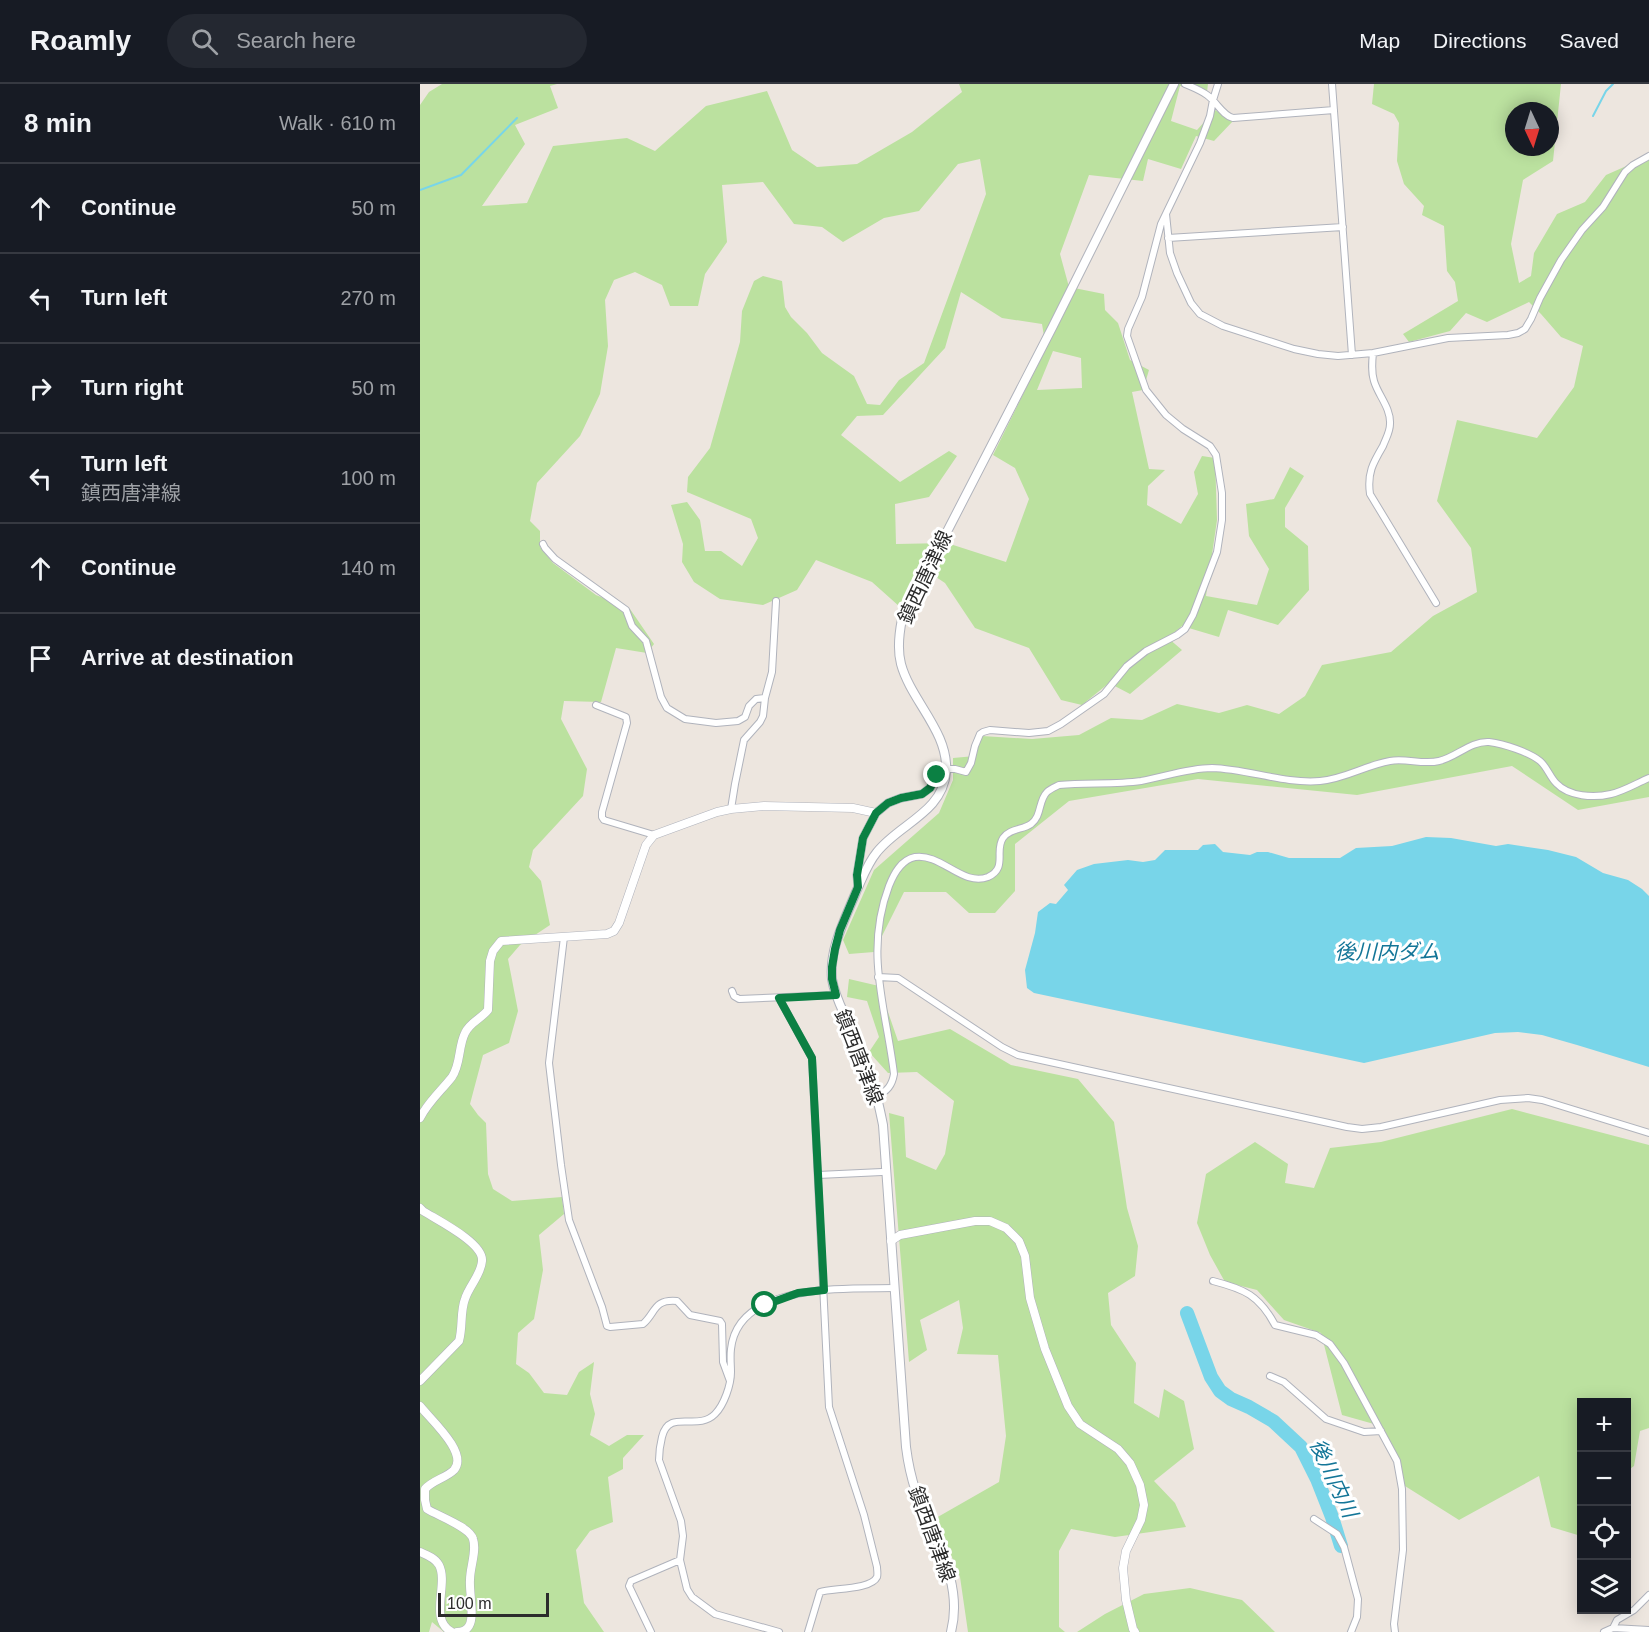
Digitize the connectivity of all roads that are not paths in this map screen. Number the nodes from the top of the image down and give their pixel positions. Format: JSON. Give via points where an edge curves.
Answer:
{"nodes":[{"id":1,"x":1174,"y":84,"type":"edge"},
{"id":2,"x":1185,"y":84,"type":"edge"},
{"id":3,"x":1218,"y":84,"type":"edge"},
{"id":4,"x":1332,"y":84,"type":"edge"},
{"id":5,"x":1213,"y":100,"type":"junction"},
{"id":6,"x":1334,"y":110,"type":"junction"},
{"id":7,"x":1649,"y":156,"type":"edge"},
{"id":8,"x":1166,"y":213,"type":"junction"},
{"id":9,"x":1343,"y":227,"type":"junction"},
{"id":10,"x":1168,"y":238,"type":"junction"},
{"id":11,"x":1373,"y":353,"type":"junction"},
{"id":12,"x":1352,"y":355,"type":"junction"},
{"id":13,"x":543,"y":544,"type":"dead end"},
{"id":14,"x":776,"y":601,"type":"dead end"},
{"id":15,"x":1436,"y":603,"type":"dead end"},
{"id":16,"x":765,"y":698,"type":"junction"},
{"id":17,"x":596,"y":705,"type":"dead end"},
{"id":18,"x":946,"y":769,"type":"junction"},
{"id":19,"x":1649,"y":778,"type":"edge"},
{"id":20,"x":731,"y":809,"type":"junction"},
{"id":21,"x":876,"y":813,"type":"junction"},
{"id":22,"x":654,"y":835,"type":"junction"},
{"id":23,"x":858,"y":887,"type":"junction"},
{"id":24,"x":564,"y":937,"type":"junction"},
{"id":25,"x":878,"y":977,"type":"junction"},
{"id":26,"x":732,"y":991,"type":"dead end"},
{"id":27,"x":836,"y":995,"type":"junction"},
{"id":28,"x":779,"y":998,"type":"junction"},
{"id":29,"x":877,"y":1096,"type":"junction"},
{"id":30,"x":420,"y":1118,"type":"edge"},
{"id":31,"x":1649,"y":1133,"type":"edge"},
{"id":32,"x":882,"y":1172,"type":"dead end"},
{"id":33,"x":818,"y":1175,"type":"junction"},
{"id":34,"x":420,"y":1208,"type":"edge"},
{"id":35,"x":891,"y":1241,"type":"junction"},
{"id":36,"x":1213,"y":1281,"type":"dead end"},
{"id":37,"x":895,"y":1288,"type":"junction"},
{"id":38,"x":824,"y":1290,"type":"junction"},
{"id":39,"x":1270,"y":1376,"type":"dead end"},
{"id":40,"x":730,"y":1380,"type":"junction"},
{"id":41,"x":420,"y":1381,"type":"edge"},
{"id":42,"x":420,"y":1406,"type":"edge"},
{"id":43,"x":1382,"y":1431,"type":"junction"},
{"id":44,"x":1314,"y":1519,"type":"dead end"},
{"id":45,"x":420,"y":1552,"type":"edge"},
{"id":46,"x":680,"y":1560,"type":"junction"},
{"id":47,"x":1649,"y":1595,"type":"edge"},
{"id":48,"x":1613,"y":1628,"type":"junction"},
{"id":49,"x":1649,"y":1630,"type":"edge"},
{"id":50,"x":452,"y":1632,"type":"edge"},
{"id":51,"x":457,"y":1632,"type":"edge"},
{"id":52,"x":651,"y":1632,"type":"edge"},
{"id":53,"x":779,"y":1632,"type":"edge"},
{"id":54,"x":808,"y":1632,"type":"edge"},
{"id":55,"x":951,"y":1632,"type":"edge"},
{"id":56,"x":1135,"y":1632,"type":"edge"},
{"id":57,"x":1351,"y":1632,"type":"edge"},
{"id":58,"x":1395,"y":1632,"type":"edge"},
{"id":59,"x":1604,"y":1632,"type":"edge"}],
"edges":[{"from":1,"to":18,"type":"main road","name":"鎮西唐津線","via":[[902,619],[901,662],[940,740]]},
{"from":2,"to":5,"type":"street"},
{"from":3,"to":5,"type":"street"},
{"from":4,"to":6,"type":"street"},
{"from":5,"to":6,"type":"street","via":[[1233,118]]},
{"from":5,"to":8,"type":"street","via":[[1200,143]]},
{"from":6,"to":9,"type":"street"},
{"from":7,"to":11,"type":"street","via":[[1625,172],[1603,207],[1582,230],[1561,260],[1525,329],[1508,335],[1448,338]]},
{"from":8,"to":10,"type":"street"},
{"from":8,"to":18,"type":"street","via":[[1127,336],[1146,390],[1166,415],[1210,446],[1218,462],[1222,520],[1216,552],[1193,615],[1185,629],[1146,651],[1127,666],[1104,694],[1061,724],[1048,731],[1029,733],[983,732],[966,772]]},
{"from":9,"to":10,"type":"street"},
{"from":9,"to":12,"type":"street"},
{"from":10,"to":12,"type":"street","via":[[1177,273],[1200,314],[1294,350]]},
{"from":11,"to":12,"type":"street"},
{"from":11,"to":15,"type":"street","via":[[1374,382],[1391,422],[1371,467],[1370,494]]},
{"from":13,"to":16,"type":"street","via":[[555,559],[626,610],[632,626],[646,641],[667,708],[685,719],[738,722],[756,699]]},
{"from":14,"to":16,"type":"street","via":[[772,672]]},
{"from":16,"to":20,"type":"street","via":[[763,716],[744,740]]},
{"from":17,"to":22,"type":"street","via":[[626,717],[627,723],[602,817]]},
{"from":18,"to":21,"type":"street","via":[[922,794],[888,803]]},
{"from":18,"to":23,"type":"main road","name":"鎮西唐津線","via":[[937,798],[877,851]]},
{"from":19,"to":25,"type":"street","via":[[1612,794],[1570,793],[1557,785],[1542,763],[1530,754],[1482,742],[1438,762],[1388,761],[1342,778],[1319,781],[1209,768],[1141,781],[1059,785],[1043,798],[1032,824],[1012,831],[1002,840],[998,868],[987,877],[966,877],[923,857],[906,860],[898,867],[882,905]]},
{"from":20,"to":21,"type":"street","via":[[853,808]]},
{"from":20,"to":22,"type":"street"},
{"from":21,"to":23,"type":"street","via":[[863,838]]},
{"from":22,"to":24,"type":"street","via":[[646,845],[614,931]]},
{"from":23,"to":27,"type":"main road","name":"鎮西唐津線","via":[[835,949],[832,979]]},
{"from":24,"to":30,"type":"street","via":[[501,941],[493,951],[488,1010],[466,1029],[452,1078]]},
{"from":24,"to":40,"type":"street","via":[[549,1063],[569,1220],[605,1323],[610,1327],[643,1324],[660,1304],[670,1301],[676,1301],[690,1315],[720,1321],[723,1362]]},
{"from":25,"to":29,"type":"street","via":[[894,1074],[892,1084]]},
{"from":25,"to":31,"type":"street","via":[[898,978],[1018,1055],[1362,1129],[1500,1100],[1528,1098]]},
{"from":26,"to":28,"type":"street","via":[[739,999]]},
{"from":27,"to":28,"type":"street"},
{"from":27,"to":29,"type":"main road","name":"鎮西唐津線"},
{"from":28,"to":33,"type":"street","via":[[812,1058]]},
{"from":29,"to":35,"type":"main road","name":"鎮西唐津線","via":[[883,1125]]},
{"from":32,"to":33,"type":"street"},
{"from":33,"to":38,"type":"street"},
{"from":34,"to":41,"type":"street","via":[[479,1249],[483,1258],[465,1298],[459,1341]]},
{"from":35,"to":37,"type":"main road","name":"鎮西唐津線"},
{"from":35,"to":56,"type":"street","via":[[900,1235],[975,1221],[990,1221],[1006,1228],[1019,1241],[1045,1349],[1068,1406],[1080,1424],[1118,1449],[1140,1485],[1144,1505],[1141,1520],[1126,1551],[1123,1568]]},
{"from":36,"to":43,"type":"street","via":[[1238,1287],[1254,1297],[1275,1325],[1316,1335],[1330,1344]]},
{"from":37,"to":38,"type":"street"},
{"from":37,"to":55,"type":"main road","name":"鎮西唐津線","via":[[910,1474],[949,1568],[955,1611]]},
{"from":38,"to":40,"type":"street","via":[[798,1293],[748,1314],[732,1342]]},
{"from":38,"to":54,"type":"street","via":[[829,1407],[864,1515],[878,1576],[851,1589],[820,1592]]},
{"from":39,"to":43,"type":"street","via":[[1284,1382],[1326,1419],[1364,1432]]},
{"from":40,"to":46,"type":"street","via":[[723,1402],[708,1419],[672,1422],[664,1429],[659,1460],[681,1521]]},
{"from":42,"to":51,"type":"street","via":[[450,1441],[458,1462],[454,1470],[425,1489],[427,1509],[459,1525],[473,1538],[472,1619],[468,1628]]},
{"from":43,"to":58,"type":"street","via":[[1397,1461],[1402,1489],[1403,1551]]},
{"from":44,"to":57,"type":"street","via":[[1337,1534],[1344,1547],[1358,1599]]},
{"from":45,"to":50,"type":"street","via":[[439,1565],[440,1611],[446,1629]]},
{"from":46,"to":52,"type":"street","via":[[631,1581],[629,1586]]},
{"from":46,"to":53,"type":"street","via":[[692,1597],[715,1614]]},
{"from":47,"to":48,"type":"street","via":[[1617,1620]]},
{"from":48,"to":49,"type":"street"},
{"from":48,"to":59,"type":"street"}]}
